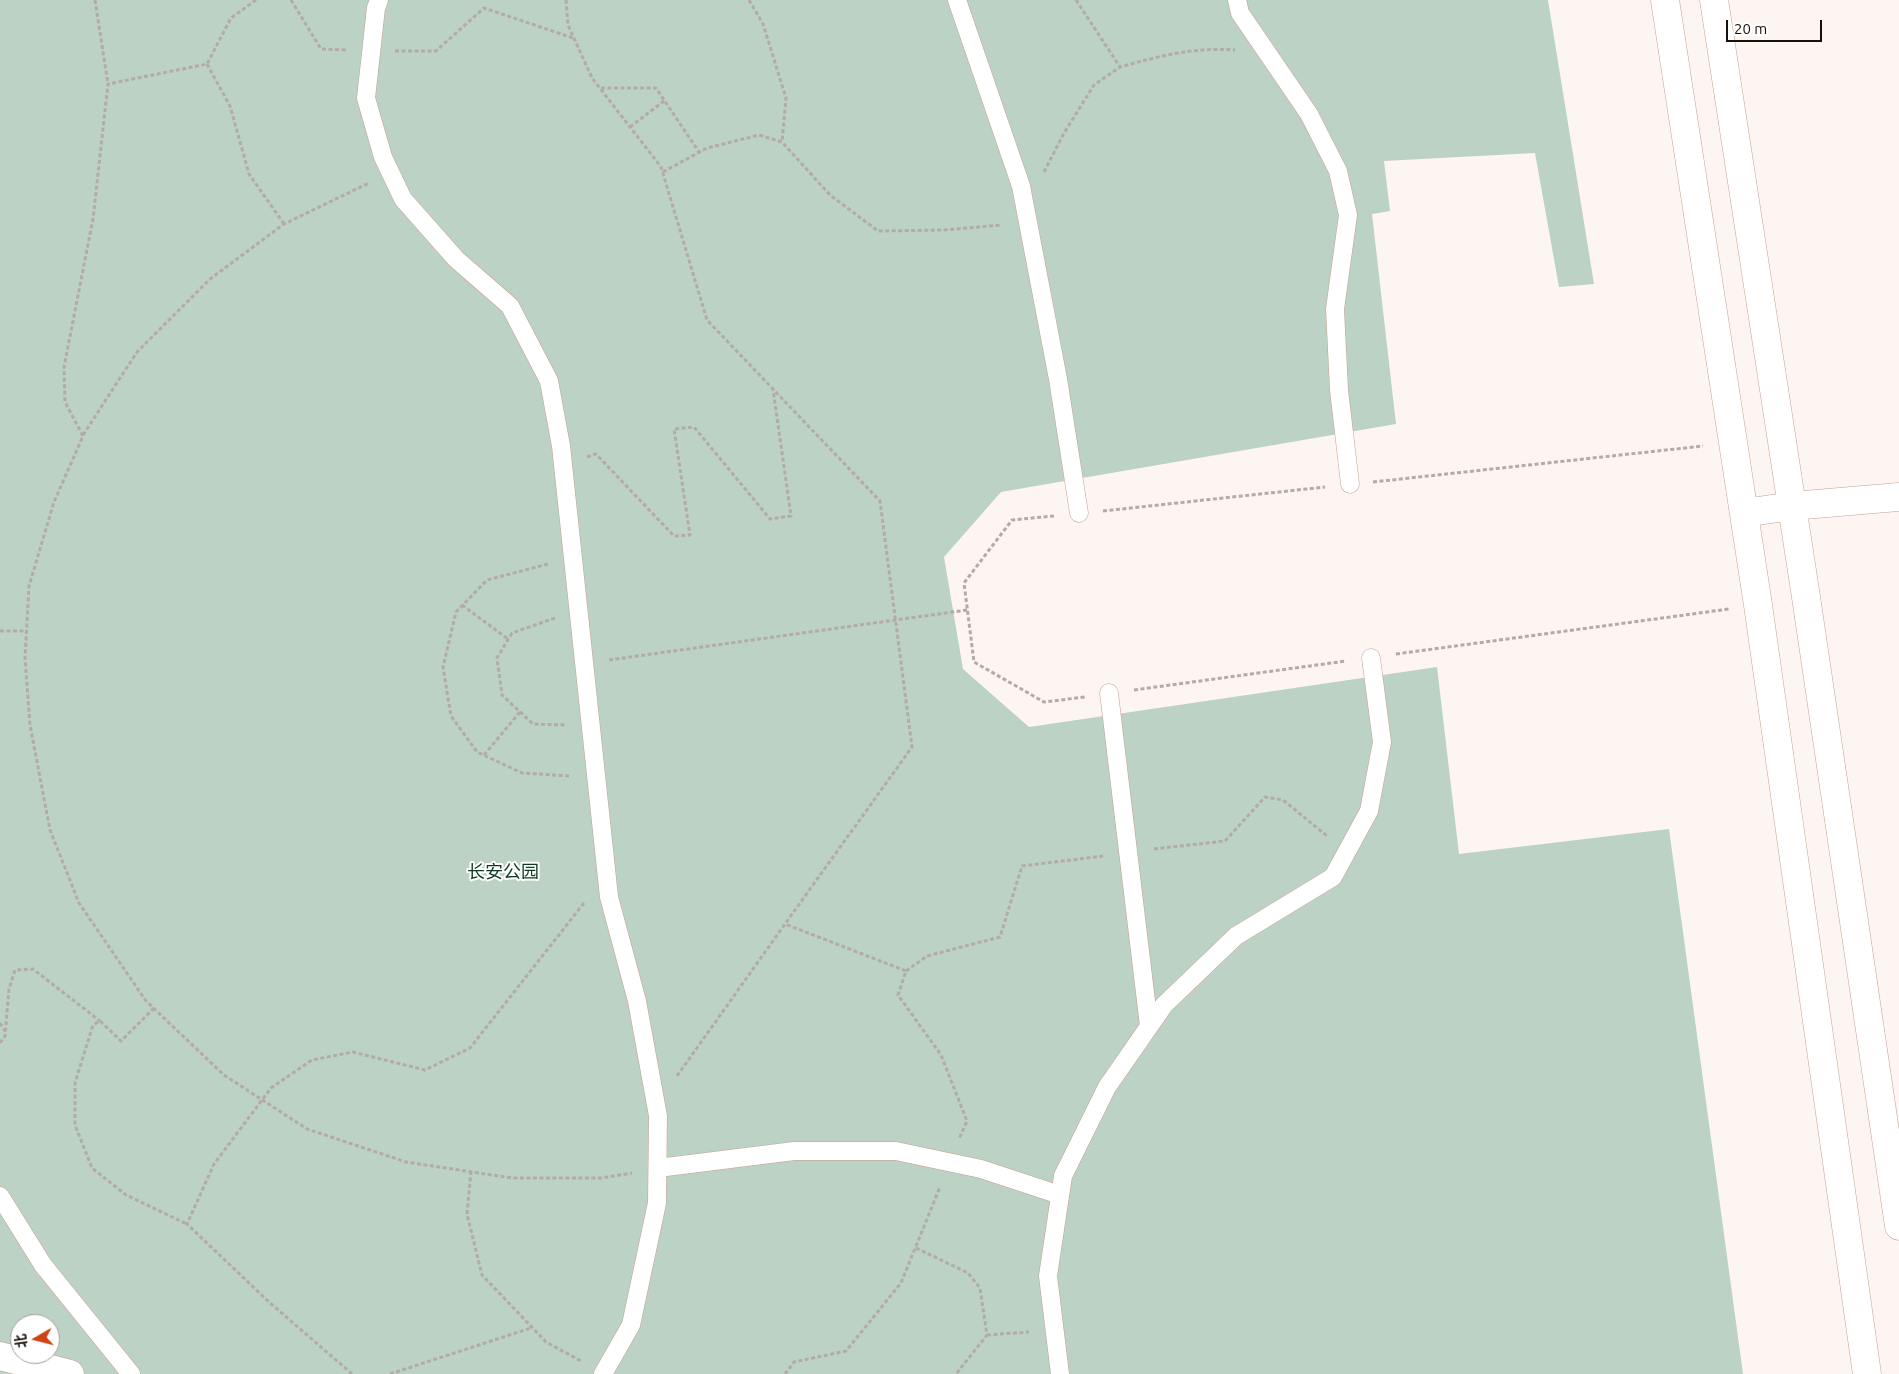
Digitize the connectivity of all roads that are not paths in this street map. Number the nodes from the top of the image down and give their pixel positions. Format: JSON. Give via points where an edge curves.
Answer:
{"nodes":[{"id":1,"x":379,"y":0,"type":"edge"},
{"id":2,"x":957,"y":0,"type":"edge"},
{"id":3,"x":1237,"y":0,"type":"edge"},
{"id":4,"x":1665,"y":0,"type":"edge"},
{"id":5,"x":1714,"y":0,"type":"edge"},
{"id":6,"x":1350,"y":484,"type":"road end"},
{"id":7,"x":1899,"y":497,"type":"edge"},
{"id":8,"x":1792,"y":506,"type":"junction"},
{"id":9,"x":1079,"y":513,"type":"road end"},
{"id":10,"x":1744,"y":513,"type":"junction"},
{"id":11,"x":1371,"y":658,"type":"road end"},
{"id":12,"x":1109,"y":693,"type":"road end"},
{"id":13,"x":1149,"y":1026,"type":"junction"},
{"id":14,"x":658,"y":1168,"type":"junction"},
{"id":15,"x":1060,"y":1194,"type":"junction"},
{"id":16,"x":0,"y":1196,"type":"edge"},
{"id":17,"x":1899,"y":1226,"type":"edge"},
{"id":18,"x":0,"y":1356,"type":"edge"},
{"id":19,"x":70,"y":1374,"type":"edge"},
{"id":20,"x":131,"y":1374,"type":"edge"},
{"id":21,"x":603,"y":1374,"type":"edge"},
{"id":22,"x":1060,"y":1374,"type":"edge"},
{"id":23,"x":1867,"y":1374,"type":"edge"}],
"edges":[{"from":1,"to":14,"type":"lane","via":[[366,98],[383,157],[403,199],[456,259],[510,306],[549,382],[563,464],[609,897],[637,1001],[656,1106]]},
{"from":2,"to":9,"type":"lane","via":[[1021,186],[1058,379]]},
{"from":3,"to":6,"type":"lane","via":[[1240,13],[1309,114],[1338,171],[1348,215],[1335,308],[1338,390]]},
{"from":4,"to":10,"type":"main road"},
{"from":5,"to":8,"type":"main road"},
{"from":7,"to":8,"type":"main road"},
{"from":8,"to":10,"type":"main road"},
{"from":8,"to":17,"type":"main road"},
{"from":10,"to":23,"type":"main road"},
{"from":11,"to":13,"type":"lane","via":[[1382,742],[1369,811],[1333,877],[1236,936],[1164,1005]]},
{"from":12,"to":13,"type":"lane"},
{"from":13,"to":15,"type":"lane","via":[[1106,1087],[1063,1176]]},
{"from":14,"to":15,"type":"lane","via":[[794,1151],[896,1151],[981,1169]]},
{"from":14,"to":21,"type":"lane","via":[[657,1203],[631,1325]]},
{"from":15,"to":22,"type":"lane","via":[[1048,1276]]},
{"from":16,"to":20,"type":"lane","via":[[43,1265]]},
{"from":18,"to":19,"type":"main road"}]}
